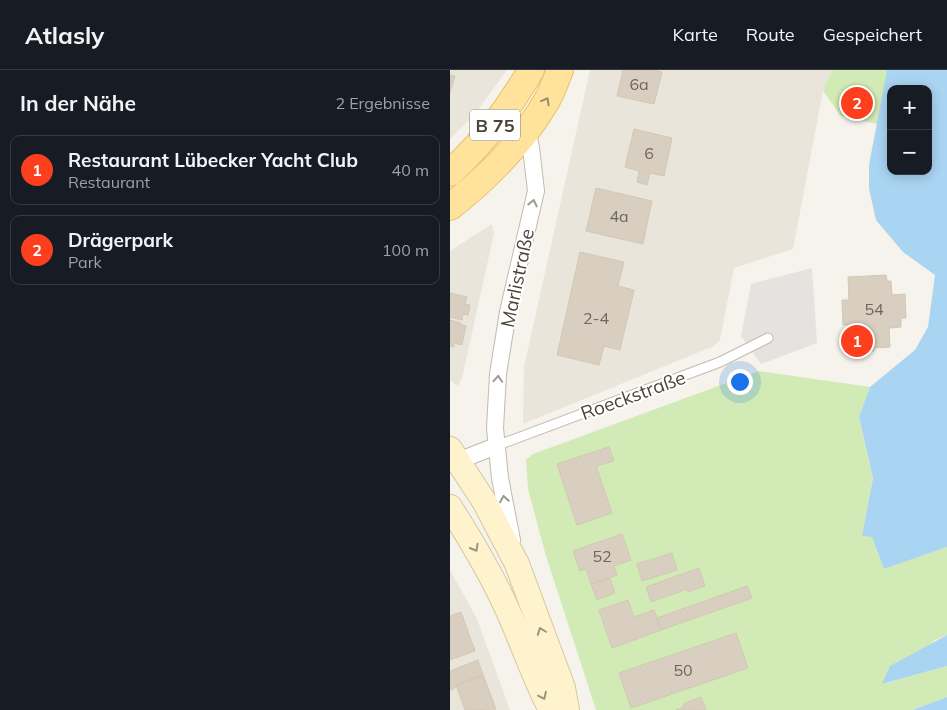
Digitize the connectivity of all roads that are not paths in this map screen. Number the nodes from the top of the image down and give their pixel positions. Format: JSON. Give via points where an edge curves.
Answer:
{"nodes":[{"id":1,"x":532,"y":70,"type":"edge"},
{"id":2,"x":560,"y":70,"type":"edge"},
{"id":3,"x":527,"y":129,"type":"junction"},
{"id":4,"x":450,"y":173,"type":"edge"},
{"id":5,"x":450,"y":207,"type":"edge"},
{"id":6,"x":768,"y":338,"type":"dead end"},
{"id":7,"x":496,"y":446,"type":"junction"},
{"id":8,"x":453,"y":458,"type":"edge"},
{"id":9,"x":450,"y":506,"type":"edge"},
{"id":10,"x":517,"y":564,"type":"junction"},
{"id":11,"x":551,"y":710,"type":"edge"},
{"id":12,"x":567,"y":710,"type":"edge"}],
"edges":[{"from":1,"to":4,"type":"main road","number":"B 75","via":[[483,140]]},
{"from":3,"to":2,"type":"main road","number":"B 75","one_way":true,"via":[[546,101]]},
{"from":3,"to":5,"type":"main road","number":"B 75","via":[[501,160]]},
{"from":7,"to":3,"type":"street","name":"Marlistraße","one_way":true,"via":[[499,365],[536,191]]},
{"from":6,"to":7,"type":"lane","name":"Roeckstraße","via":[[720,362]]},
{"from":7,"to":8,"type":"street"},
{"from":10,"to":7,"type":"street","one_way":true},
{"from":8,"to":10,"type":"main road","via":[[484,501]]},
{"from":9,"to":11,"type":"main road","one_way":true,"via":[[508,610]]},
{"from":12,"to":10,"type":"main road","one_way":true,"via":[[563,688]]}]}
